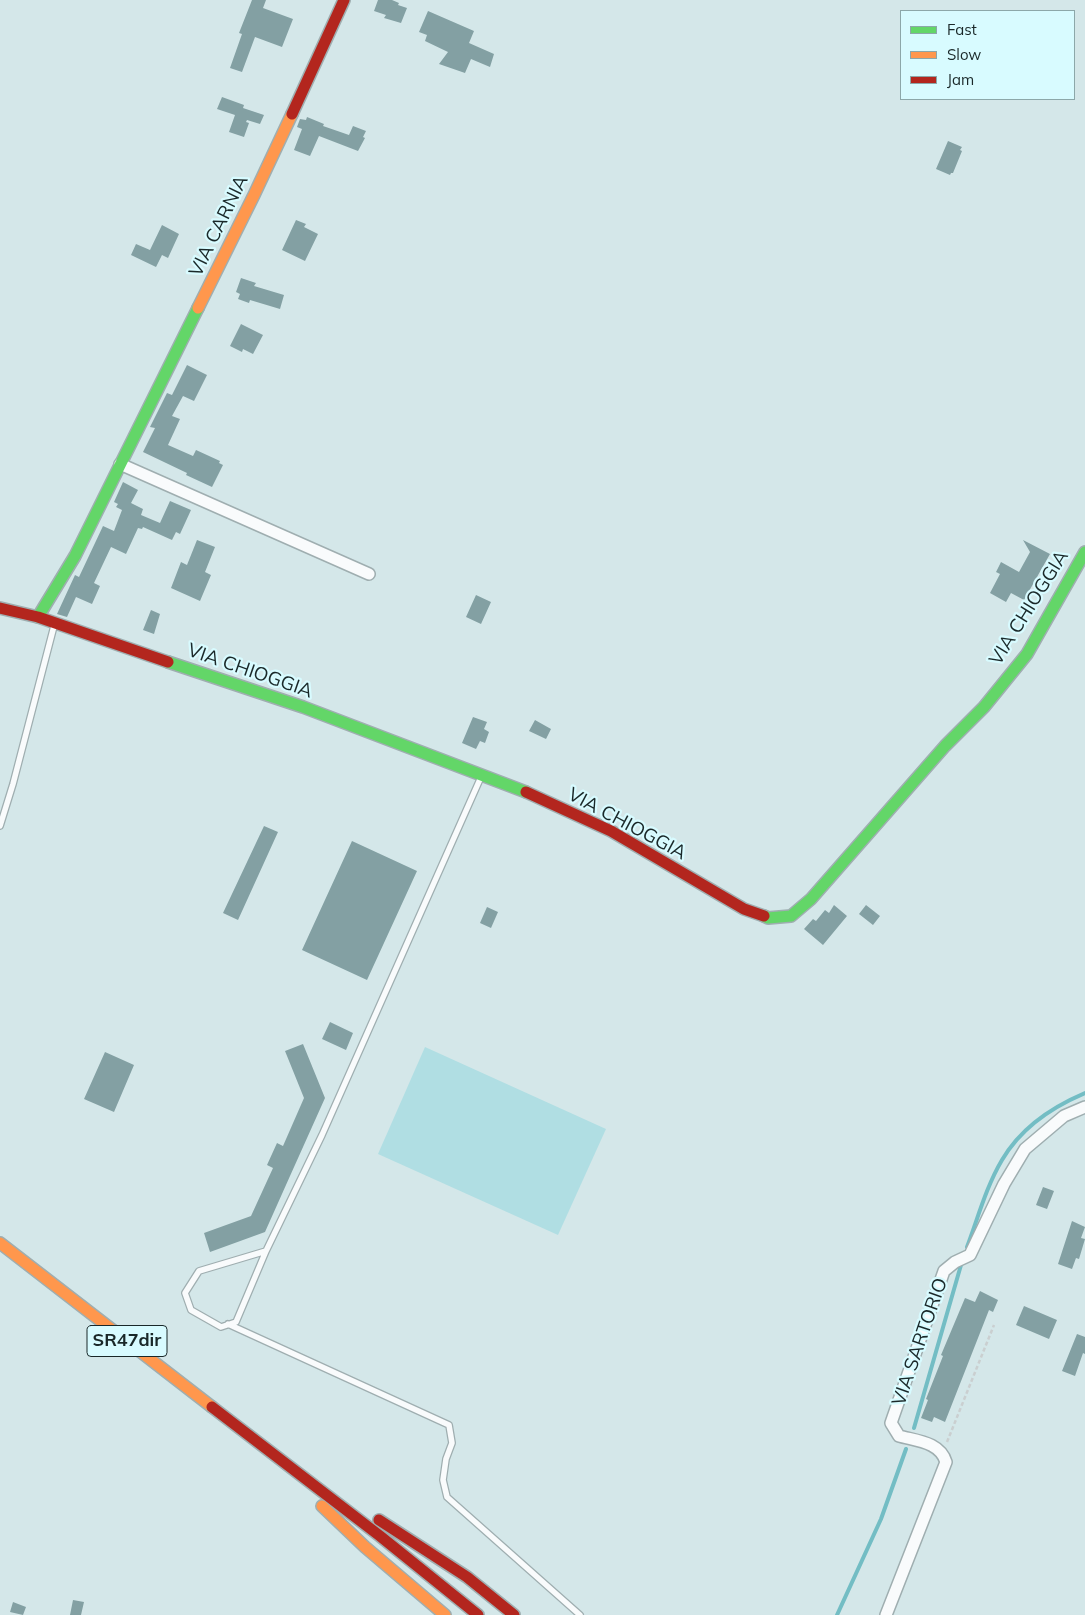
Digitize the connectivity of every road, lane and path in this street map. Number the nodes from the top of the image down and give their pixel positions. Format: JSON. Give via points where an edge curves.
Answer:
{"nodes":[{"id":1,"x":344,"y":0,"type":"edge"},
{"id":2,"x":120,"y":464,"type":"junction"},
{"id":3,"x":1085,"y":552,"type":"edge"},
{"id":4,"x":369,"y":574,"type":"dead end"},
{"id":5,"x":0,"y":608,"type":"edge"},
{"id":6,"x":38,"y":617,"type":"junction"},
{"id":7,"x":55,"y":624,"type":"junction"},
{"id":8,"x":482,"y":775,"type":"junction"},
{"id":9,"x":0,"y":826,"type":"edge"},
{"id":10,"x":1085,"y":1107,"type":"edge"},
{"id":11,"x":0,"y":1243,"type":"edge"},
{"id":12,"x":266,"y":1251,"type":"junction"},
{"id":13,"x":228,"y":1324,"type":"junction"},
{"id":14,"x":994,"y":1325,"type":"dead end"},
{"id":15,"x":254,"y":1440,"type":"junction"},
{"id":16,"x":943,"y":1452,"type":"junction"},
{"id":17,"x":445,"y":1615,"type":"edge"},
{"id":18,"x":478,"y":1615,"type":"edge"},
{"id":19,"x":514,"y":1615,"type":"edge"},
{"id":20,"x":580,"y":1615,"type":"edge"},
{"id":21,"x":886,"y":1615,"type":"edge"}],
"edges":[{"from":1,"to":2,"type":"main road","name":"VIA CARNIA","via":[[254,195]]},
{"from":2,"to":4,"type":"street"},
{"from":2,"to":6,"type":"main road","name":"VIA CARNIA","via":[[75,556]]},
{"from":3,"to":8,"type":"main road","name":"VIA CHIOGGIA","via":[[1026,654],[984,707],[945,746],[811,899],[791,916],[768,918],[744,910],[611,831]]},
{"from":5,"to":6,"type":"main road","name":"VIA CHIOGGIA"},
{"from":6,"to":7,"type":"main road","name":"VIA CHIOGGIA"},
{"from":7,"to":8,"type":"main road","name":"VIA CHIOGGIA","via":[[304,707]]},
{"from":7,"to":9,"type":"lane"},
{"from":8,"to":12,"type":"lane","via":[[322,1135]]},
{"from":10,"to":16,"type":"street","name":"VIA SARTORIO","via":[[1064,1116],[1025,1149],[1004,1184],[970,1255],[944,1271],[891,1423],[899,1436],[935,1446]]},
{"from":11,"to":15,"type":"main road","name":"SR47dir","number":"SR47dir"},
{"from":12,"to":13,"type":"lane","via":[[236,1322]]},
{"from":12,"to":13,"type":"lane","via":[[199,1271],[185,1293],[191,1310],[221,1327]]},
{"from":13,"to":20,"type":"lane","via":[[449,1425],[452,1442],[443,1480],[447,1497]]},
{"from":14,"to":16,"type":"path"},
{"from":15,"to":17,"type":"main road","via":[[365,1547]]},
{"from":15,"to":18,"type":"main road","name":"SR47dir","number":"SR47dir"},
{"from":15,"to":19,"type":"main road","via":[[338,1490],[460,1572]]},
{"from":16,"to":21,"type":"street","via":[[946,1462]]}]}
